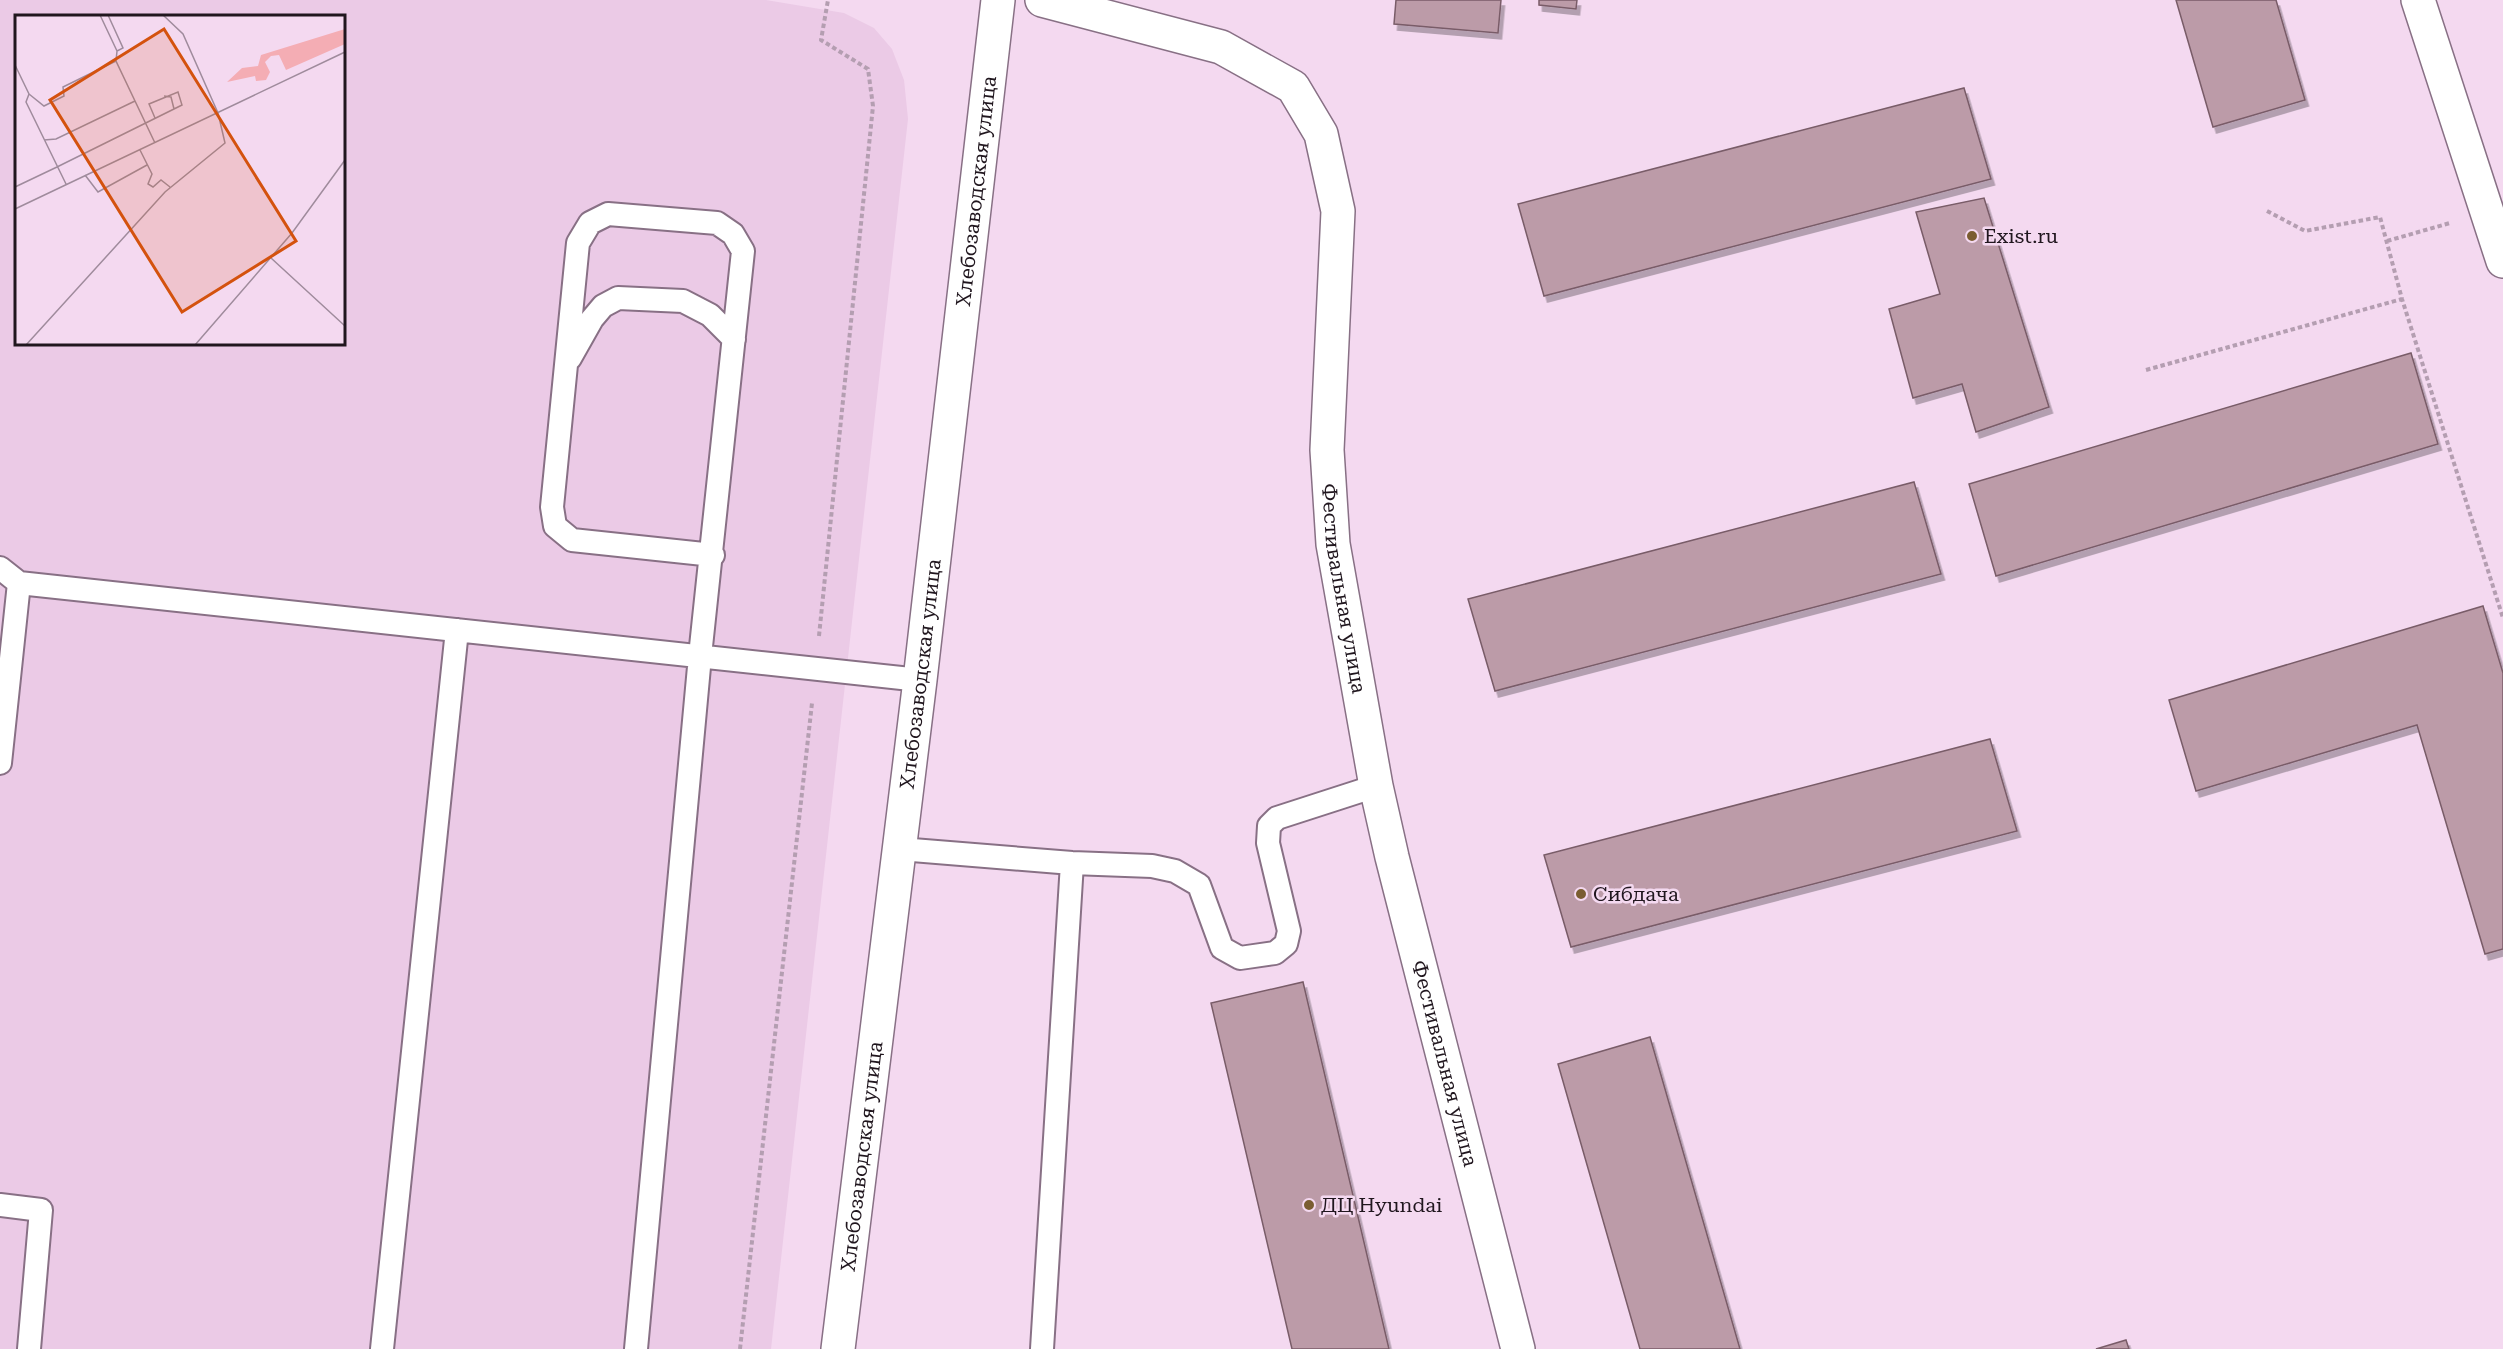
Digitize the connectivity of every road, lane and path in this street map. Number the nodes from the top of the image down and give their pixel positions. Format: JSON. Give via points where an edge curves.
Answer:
{"nodes":[{"id":1,"x":998,"y":0,"type":"edge"},
{"id":2,"x":1042,"y":0,"type":"edge"},
{"id":3,"x":2418,"y":0,"type":"edge"},
{"id":4,"x":2268,"y":212,"type":"dead end"},
{"id":5,"x":2488,"y":212,"type":"junction"},
{"id":6,"x":2387,"y":241,"type":"junction"},
{"id":7,"x":2503,"y":261,"type":"edge"},
{"id":8,"x":2402,"y":299,"type":"junction"},
{"id":9,"x":734,"y":339,"type":"junction"},
{"id":10,"x":565,"y":367,"type":"junction"},
{"id":11,"x":2146,"y":370,"type":"dead end"},
{"id":12,"x":713,"y":555,"type":"junction"},
{"id":13,"x":0,"y":568,"type":"edge"},
{"id":14,"x":20,"y":583,"type":"junction"},
{"id":15,"x":2503,"y":618,"type":"edge"},
{"id":16,"x":457,"y":630,"type":"junction"},
{"id":17,"x":700,"y":656,"type":"junction"},
{"id":18,"x":920,"y":680,"type":"junction"},
{"id":19,"x":0,"y":763,"type":"edge"},
{"id":20,"x":1376,"y":786,"type":"junction"},
{"id":21,"x":900,"y":849,"type":"junction"},
{"id":22,"x":1072,"y":863,"type":"junction"},
{"id":23,"x":0,"y":1205,"type":"edge"},
{"id":24,"x":29,"y":1349,"type":"edge"},
{"id":25,"x":382,"y":1349,"type":"edge"},
{"id":26,"x":636,"y":1349,"type":"edge"},
{"id":27,"x":838,"y":1349,"type":"edge"},
{"id":28,"x":1042,"y":1349,"type":"edge"},
{"id":29,"x":1518,"y":1349,"type":"edge"}],
"edges":[{"from":1,"to":18,"type":"main road","name":"Хлебозаводская улица"},
{"from":2,"to":20,"type":"main road","name":"Фестивальная улица","via":[[1221,47],[1293,87],[1321,134],[1338,211],[1327,450],[1333,544]]},
{"from":3,"to":5,"type":"main road"},
{"from":4,"to":6,"type":"path","via":[[2305,231],[2380,217]]},
{"from":5,"to":6,"type":"path"},
{"from":5,"to":7,"type":"main road"},
{"from":6,"to":8,"type":"path"},
{"from":8,"to":11,"type":"path"},
{"from":8,"to":15,"type":"path"},
{"from":9,"to":10,"type":"lane","via":[[710,315],[683,302],[618,298],[603,306],[592,319]]},
{"from":9,"to":10,"type":"lane","via":[[743,251],[734,234],[717,223],[608,214],[590,223],[578,243]]},
{"from":9,"to":12,"type":"lane"},
{"from":10,"to":12,"type":"lane","via":[[552,507],[555,526],[572,540]]},
{"from":12,"to":17,"type":"lane"},
{"from":13,"to":14,"type":"lane"},
{"from":14,"to":16,"type":"lane"},
{"from":14,"to":19,"type":"lane"},
{"from":16,"to":17,"type":"lane"},
{"from":16,"to":25,"type":"lane"},
{"from":17,"to":18,"type":"lane"},
{"from":17,"to":26,"type":"lane"},
{"from":18,"to":21,"type":"main road","name":"Хлебозаводская улица"},
{"from":20,"to":22,"type":"lane","via":[[1277,818],[1269,826],[1268,843],[1289,931],[1286,944],[1275,953],[1240,958],[1222,948],[1199,885],[1175,871]]},
{"from":20,"to":29,"type":"main road","name":"Фестивальная улица"},
{"from":21,"to":22,"type":"lane"},
{"from":21,"to":27,"type":"main road","name":"Хлебозаводская улица"},
{"from":22,"to":28,"type":"lane"},
{"from":23,"to":24,"type":"lane","via":[[41,1210]]}]}
